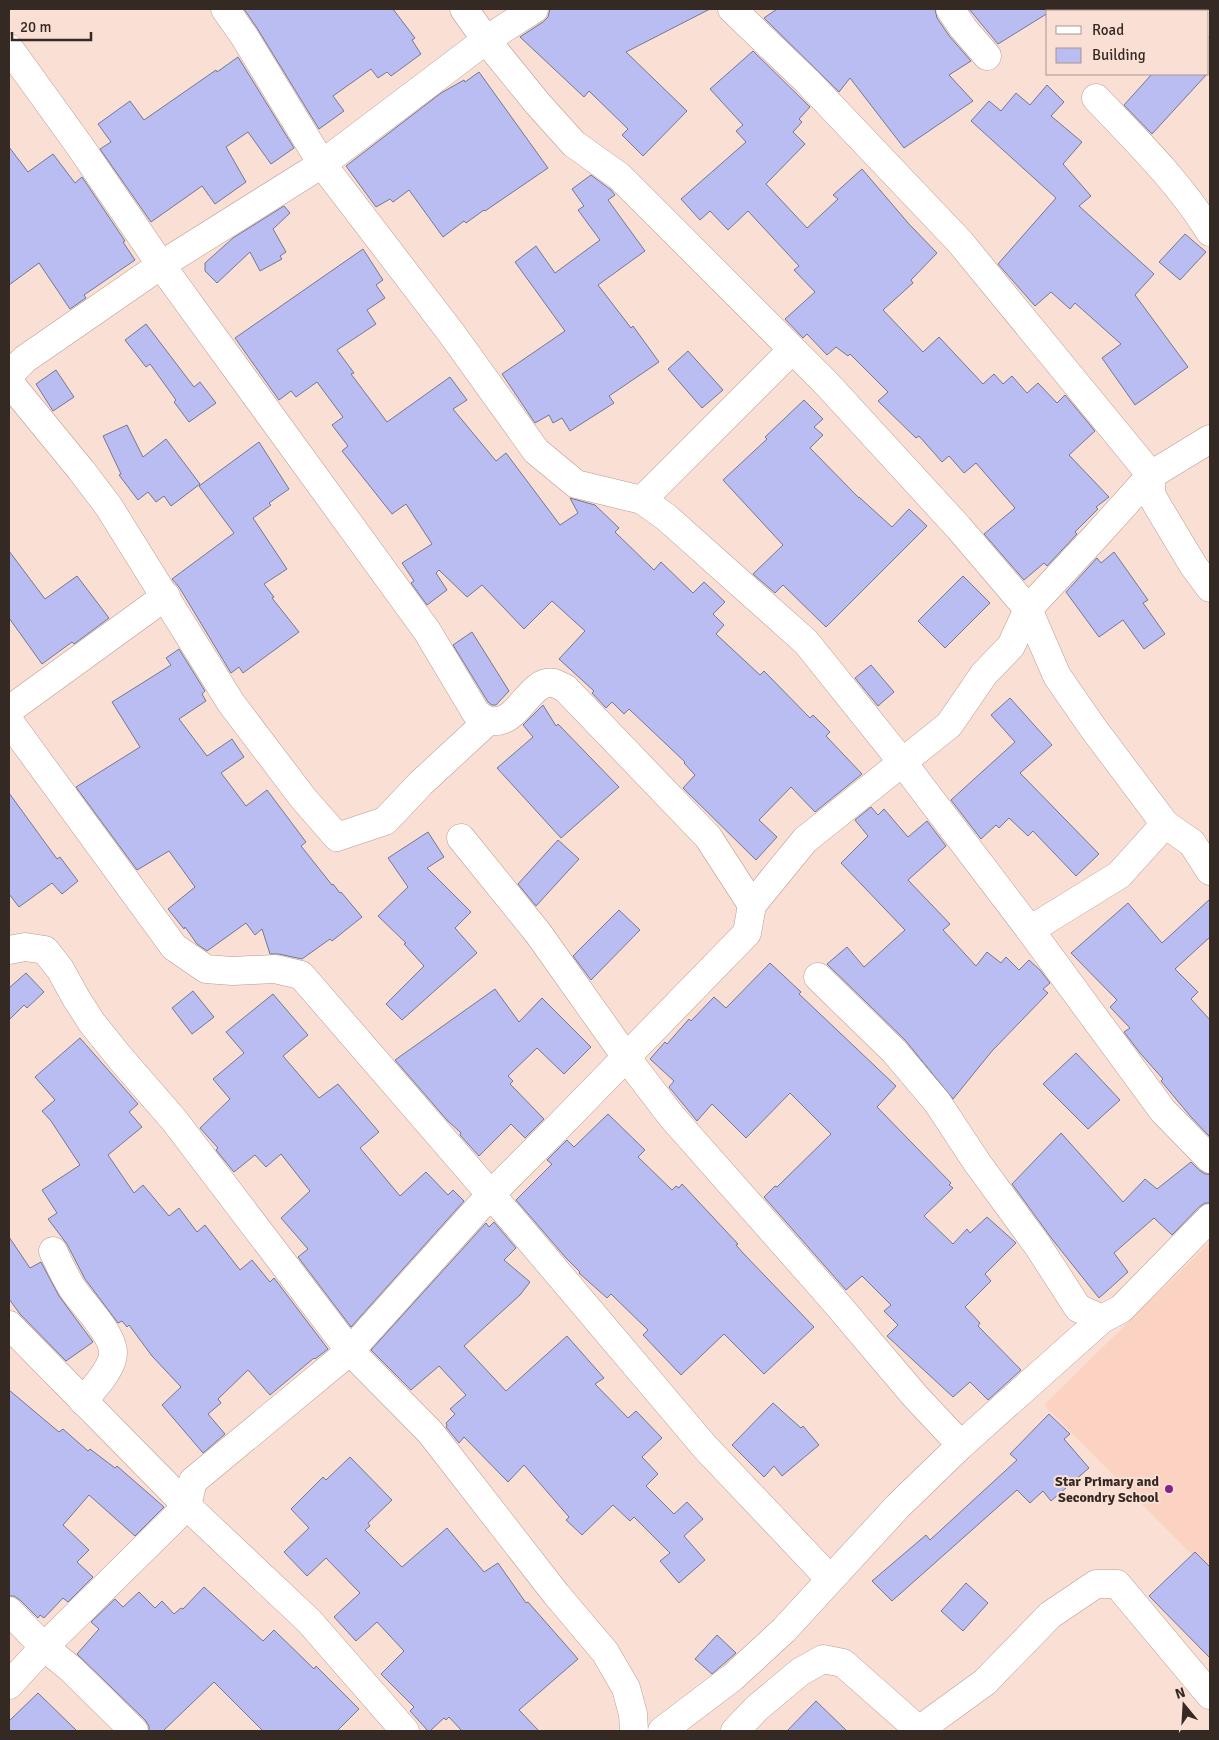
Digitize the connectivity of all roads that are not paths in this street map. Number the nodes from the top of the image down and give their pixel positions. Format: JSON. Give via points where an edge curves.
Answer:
{"nodes":[{"id":1,"x":225,"y":9,"type":"edge"},
{"id":2,"x":464,"y":9,"type":"edge"},
{"id":3,"x":534,"y":9,"type":"edge"},
{"id":4,"x":732,"y":9,"type":"edge"},
{"id":5,"x":950,"y":9,"type":"edge"},
{"id":6,"x":486,"y":40,"type":"junction"},
{"id":7,"x":9,"y":48,"type":"edge"},
{"id":8,"x":987,"y":56,"type":"dead end"},
{"id":9,"x":1096,"y":98,"type":"dead end"},
{"id":10,"x":322,"y":164,"type":"junction"},
{"id":11,"x":1210,"y":232,"type":"edge"},
{"id":12,"x":161,"y":265,"type":"junction"},
{"id":13,"x":792,"y":350,"type":"junction"},
{"id":14,"x":9,"y":375,"type":"edge"},
{"id":15,"x":9,"y":382,"type":"edge"},
{"id":16,"x":1210,"y":439,"type":"edge"},
{"id":17,"x":1151,"y":475,"type":"junction"},
{"id":18,"x":642,"y":500,"type":"junction"},
{"id":19,"x":1210,"y":588,"type":"edge"},
{"id":20,"x":166,"y":596,"type":"junction"},
{"id":21,"x":1028,"y":609,"type":"junction"},
{"id":22,"x":9,"y":710,"type":"edge"},
{"id":23,"x":9,"y":721,"type":"edge"},
{"id":24,"x":488,"y":721,"type":"junction"},
{"id":25,"x":903,"y":763,"type":"junction"},
{"id":26,"x":1165,"y":824,"type":"junction"},
{"id":27,"x":461,"y":838,"type":"dead end"},
{"id":28,"x":1210,"y":871,"type":"edge"},
{"id":29,"x":752,"y":905,"type":"junction"},
{"id":30,"x":1030,"y":930,"type":"junction"},
{"id":31,"x":9,"y":950,"type":"edge"},
{"id":32,"x":818,"y":977,"type":"dead end"},
{"id":33,"x":626,"y":1056,"type":"junction"},
{"id":34,"x":1210,"y":1159,"type":"edge"},
{"id":35,"x":491,"y":1194,"type":"junction"},
{"id":36,"x":1210,"y":1218,"type":"edge"},
{"id":37,"x":52,"y":1252,"type":"dead end"},
{"id":38,"x":1102,"y":1319,"type":"junction"},
{"id":39,"x":9,"y":1325,"type":"edge"},
{"id":40,"x":350,"y":1351,"type":"junction"},
{"id":41,"x":83,"y":1401,"type":"junction"},
{"id":42,"x":961,"y":1445,"type":"junction"},
{"id":43,"x":187,"y":1506,"type":"junction"},
{"id":44,"x":830,"y":1578,"type":"junction"},
{"id":45,"x":9,"y":1611,"type":"edge"},
{"id":46,"x":44,"y":1647,"type":"junction"},
{"id":47,"x":9,"y":1685,"type":"edge"},
{"id":48,"x":1210,"y":1694,"type":"edge"},
{"id":49,"x":134,"y":1731,"type":"edge"},
{"id":50,"x":404,"y":1731,"type":"edge"},
{"id":51,"x":634,"y":1731,"type":"edge"},
{"id":52,"x":662,"y":1731,"type":"edge"},
{"id":53,"x":735,"y":1731,"type":"edge"},
{"id":54,"x":919,"y":1731,"type":"edge"}],
"edges":[{"from":1,"to":10,"type":"street"},
{"from":2,"to":6,"type":"street"},
{"from":3,"to":6,"type":"street"},
{"from":4,"to":17,"type":"street","via":[[807,81],[960,242]]},
{"from":5,"to":8,"type":"street"},
{"from":6,"to":10,"type":"street"},
{"from":6,"to":13,"type":"street","via":[[574,144],[619,176]]},
{"from":7,"to":12,"type":"street"},
{"from":9,"to":11,"type":"street","via":[[1194,206]]},
{"from":10,"to":12,"type":"street"},
{"from":10,"to":18,"type":"street","via":[[452,334],[536,451],[576,484]]},
{"from":12,"to":14,"type":"street","via":[[25,359]]},
{"from":12,"to":24,"type":"street","via":[[428,631],[476,713]]},
{"from":13,"to":18,"type":"street"},
{"from":13,"to":21,"type":"street","via":[[959,528]]},
{"from":15,"to":20,"type":"street","via":[[109,507]]},
{"from":16,"to":17,"type":"street"},
{"from":17,"to":19,"type":"street","via":[[1151,494]]},
{"from":17,"to":21,"type":"street"},
{"from":18,"to":25,"type":"street","via":[[666,517],[806,642]]},
{"from":20,"to":22,"type":"street"},
{"from":20,"to":24,"type":"street","via":[[231,703],[337,837],[385,821],[421,782]]},
{"from":21,"to":25,"type":"street","via":[[1012,646],[984,674],[949,725]]},
{"from":21,"to":26,"type":"street","via":[[1057,676]]},
{"from":23,"to":35,"type":"street","via":[[174,947],[206,968],[232,971],[275,969],[301,975]]},
{"from":24,"to":29,"type":"street","via":[[501,721],[544,683],[565,688],[708,837]]},
{"from":25,"to":29,"type":"street","via":[[805,840]]},
{"from":25,"to":30,"type":"street"},
{"from":26,"to":28,"type":"street","via":[[1192,843]]},
{"from":26,"to":30,"type":"street","via":[[1119,875]]},
{"from":27,"to":33,"type":"street","via":[[538,933]]},
{"from":29,"to":33,"type":"street","via":[[747,932]]},
{"from":30,"to":34,"type":"street","via":[[1163,1111]]},
{"from":31,"to":40,"type":"street","via":[[24,947],[45,950],[60,968],[92,1023],[174,1120]]},
{"from":32,"to":38,"type":"street","via":[[894,1051],[937,1102],[1078,1308]]},
{"from":33,"to":35,"type":"street"},
{"from":33,"to":42,"type":"street","via":[[672,1117]]},
{"from":35,"to":40,"type":"street"},
{"from":35,"to":44,"type":"street","via":[[705,1448]]},
{"from":36,"to":38,"type":"street","via":[[1121,1309]]},
{"from":37,"to":41,"type":"street","via":[[113,1348],[114,1355],[104,1375]]},
{"from":38,"to":42,"type":"street"},
{"from":39,"to":41,"type":"street"},
{"from":40,"to":43,"type":"street","via":[[193,1481]]},
{"from":40,"to":51,"type":"street","via":[[430,1432],[605,1652],[626,1688]]},
{"from":41,"to":43,"type":"street"},
{"from":42,"to":44,"type":"street"},
{"from":43,"to":46,"type":"street"},
{"from":43,"to":50,"type":"street","via":[[309,1621]]},
{"from":44,"to":52,"type":"street","via":[[784,1630],[734,1677]]},
{"from":45,"to":46,"type":"street"},
{"from":46,"to":47,"type":"street"},
{"from":46,"to":49,"type":"street"},
{"from":48,"to":54,"type":"street","via":[[1117,1584],[1096,1584],[1050,1615],[985,1682]]},
{"from":53,"to":54,"type":"street","via":[[800,1672],[823,1659],[843,1663]]}]}
